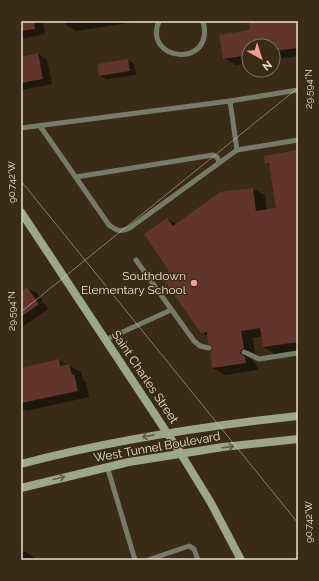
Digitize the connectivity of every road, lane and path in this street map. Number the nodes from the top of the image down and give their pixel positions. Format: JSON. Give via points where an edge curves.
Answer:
{"nodes":[{"id":1,"x":159,"y":21,"type":"edge"},
{"id":2,"x":203,"y":21,"type":"edge"},
{"id":3,"x":298,"y":90,"type":"edge"},
{"id":4,"x":230,"y":101,"type":"junction"},
{"id":5,"x":40,"y":126,"type":"junction"},
{"id":6,"x":21,"y":128,"type":"edge"},
{"id":7,"x":298,"y":140,"type":"edge"},
{"id":8,"x":237,"y":150,"type":"junction"},
{"id":9,"x":219,"y":162,"type":"junction"},
{"id":10,"x":76,"y":177,"type":"junction"},
{"id":11,"x":21,"y":212,"type":"edge"},
{"id":12,"x":136,"y":260,"type":"dead end"},
{"id":13,"x":171,"y":310,"type":"junction"},
{"id":14,"x":105,"y":340,"type":"junction"},
{"id":15,"x":209,"y":348,"type":"dead end"},
{"id":16,"x":244,"y":352,"type":"dead end"},
{"id":17,"x":298,"y":353,"type":"edge"},
{"id":18,"x":298,"y":416,"type":"edge"},
{"id":19,"x":168,"y":433,"type":"junction"},
{"id":20,"x":298,"y":439,"type":"edge"},
{"id":21,"x":181,"y":454,"type":"junction"},
{"id":22,"x":21,"y":464,"type":"edge"},
{"id":23,"x":108,"y":466,"type":"junction"},
{"id":24,"x":21,"y":488,"type":"edge"},
{"id":25,"x":135,"y":560,"type":"edge"},
{"id":26,"x":148,"y":560,"type":"edge"},
{"id":27,"x":198,"y":560,"type":"edge"},
{"id":28,"x":241,"y":560,"type":"edge"}],
"edges":[{"from":1,"to":2,"type":"lane","via":[[158,39],[168,52],[176,55],[184,55],[197,49],[204,35]]},
{"from":3,"to":4,"type":"lane"},
{"from":4,"to":5,"type":"lane"},
{"from":4,"to":8,"type":"lane"},
{"from":5,"to":6,"type":"lane"},
{"from":5,"to":10,"type":"lane"},
{"from":7,"to":8,"type":"lane"},
{"from":8,"to":9,"type":"lane"},
{"from":9,"to":10,"type":"lane","via":[[213,155]]},
{"from":9,"to":10,"type":"lane","via":[[123,232],[116,231],[109,225]]},
{"from":11,"to":14,"type":"main road","name":"Saint Charles Street"},
{"from":12,"to":13,"type":"lane"},
{"from":13,"to":14,"type":"lane"},
{"from":13,"to":15,"type":"lane","via":[[197,345]]},
{"from":14,"to":19,"type":"main road","name":"Saint Charles Street"},
{"from":16,"to":17,"type":"lane","via":[[259,358]]},
{"from":18,"to":19,"type":"main road","name":"West Tunnel Boulevard"},
{"from":19,"to":21,"type":"main road","name":"Saint Charles Street"},
{"from":19,"to":22,"type":"main road","name":"West Tunnel Boulevard","one_way":true,"via":[[123,440]]},
{"from":21,"to":20,"type":"main road","name":"West Tunnel Boulevard","one_way":true},
{"from":21,"to":23,"type":"main road","name":"West Tunnel Boulevard"},
{"from":21,"to":28,"type":"main road","name":"Saint Charles Street"},
{"from":24,"to":23,"type":"main road","name":"West Tunnel Boulevard","one_way":true},
{"from":23,"to":25,"type":"lane"},
{"from":26,"to":27,"type":"lane","via":[[189,546],[194,549]]}]}
